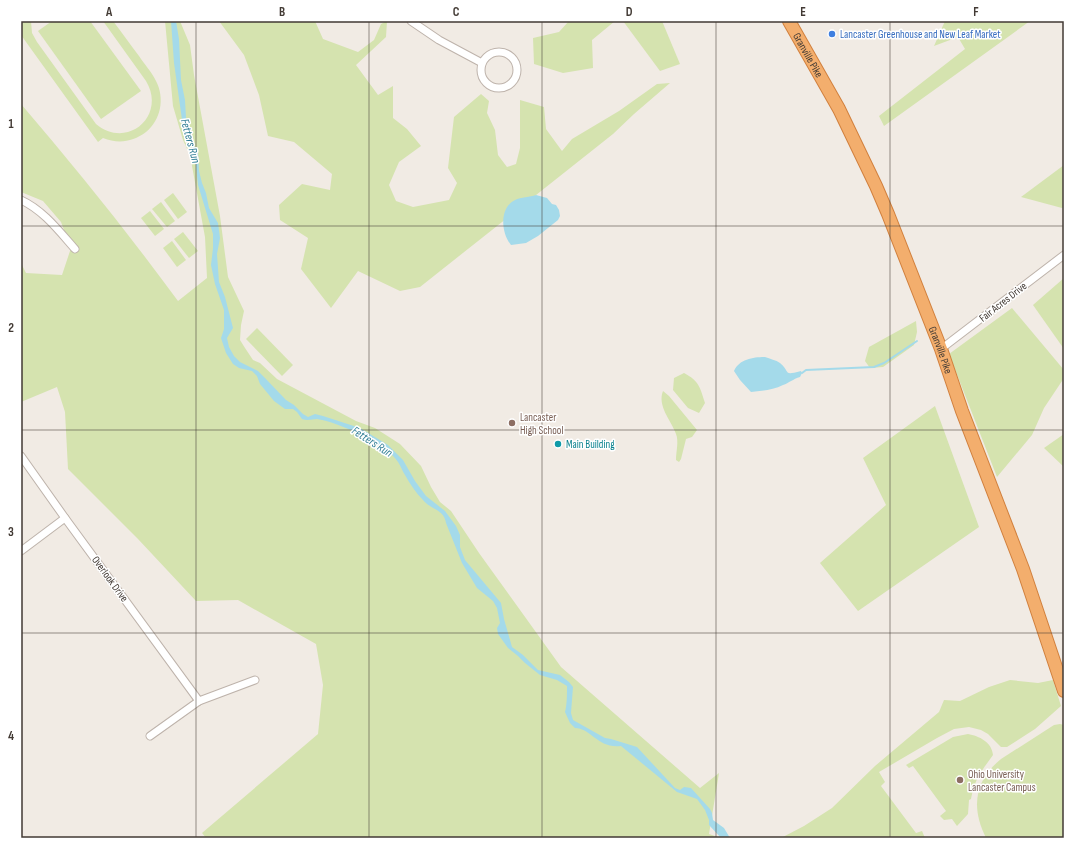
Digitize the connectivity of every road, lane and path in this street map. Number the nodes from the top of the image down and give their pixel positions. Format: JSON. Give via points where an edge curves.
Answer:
{"nodes":[{"id":1,"x":411,"y":21,"type":"edge"},
{"id":2,"x":789,"y":21,"type":"edge"},
{"id":3,"x":482,"y":63,"type":"junction"},
{"id":4,"x":21,"y":200,"type":"edge"},
{"id":5,"x":75,"y":248,"type":"dead end"},
{"id":6,"x":1064,"y":254,"type":"edge"},
{"id":7,"x":941,"y":349,"type":"junction"},
{"id":8,"x":21,"y":456,"type":"edge"},
{"id":9,"x":64,"y":518,"type":"junction"},
{"id":10,"x":21,"y":551,"type":"edge"},
{"id":11,"x":255,"y":680,"type":"dead end"},
{"id":12,"x":1064,"y":691,"type":"edge"},
{"id":13,"x":199,"y":701,"type":"junction"},
{"id":14,"x":150,"y":736,"type":"dead end"}],
"edges":[{"from":1,"to":3,"type":"street","via":[[438,40]]},
{"from":2,"to":7,"type":"highway","name":"Granville Pike","via":[[839,109],[876,186]]},
{"from":3,"to":3,"type":"street","via":[[480,70],[485,82],[498,88],[512,83],[517,70],[512,58],[499,52],[492,53]]},
{"from":4,"to":5,"type":"street","via":[[38,210]]},
{"from":6,"to":7,"type":"street","name":"Fair Acres Drive"},
{"from":7,"to":12,"type":"highway","name":"Granville Pike","via":[[1023,569]]},
{"from":8,"to":9,"type":"street","name":"Overlook Drive"},
{"from":9,"to":10,"type":"street"},
{"from":9,"to":13,"type":"street","name":"Overlook Drive"},
{"from":11,"to":13,"type":"street"},
{"from":13,"to":14,"type":"street"}]}
